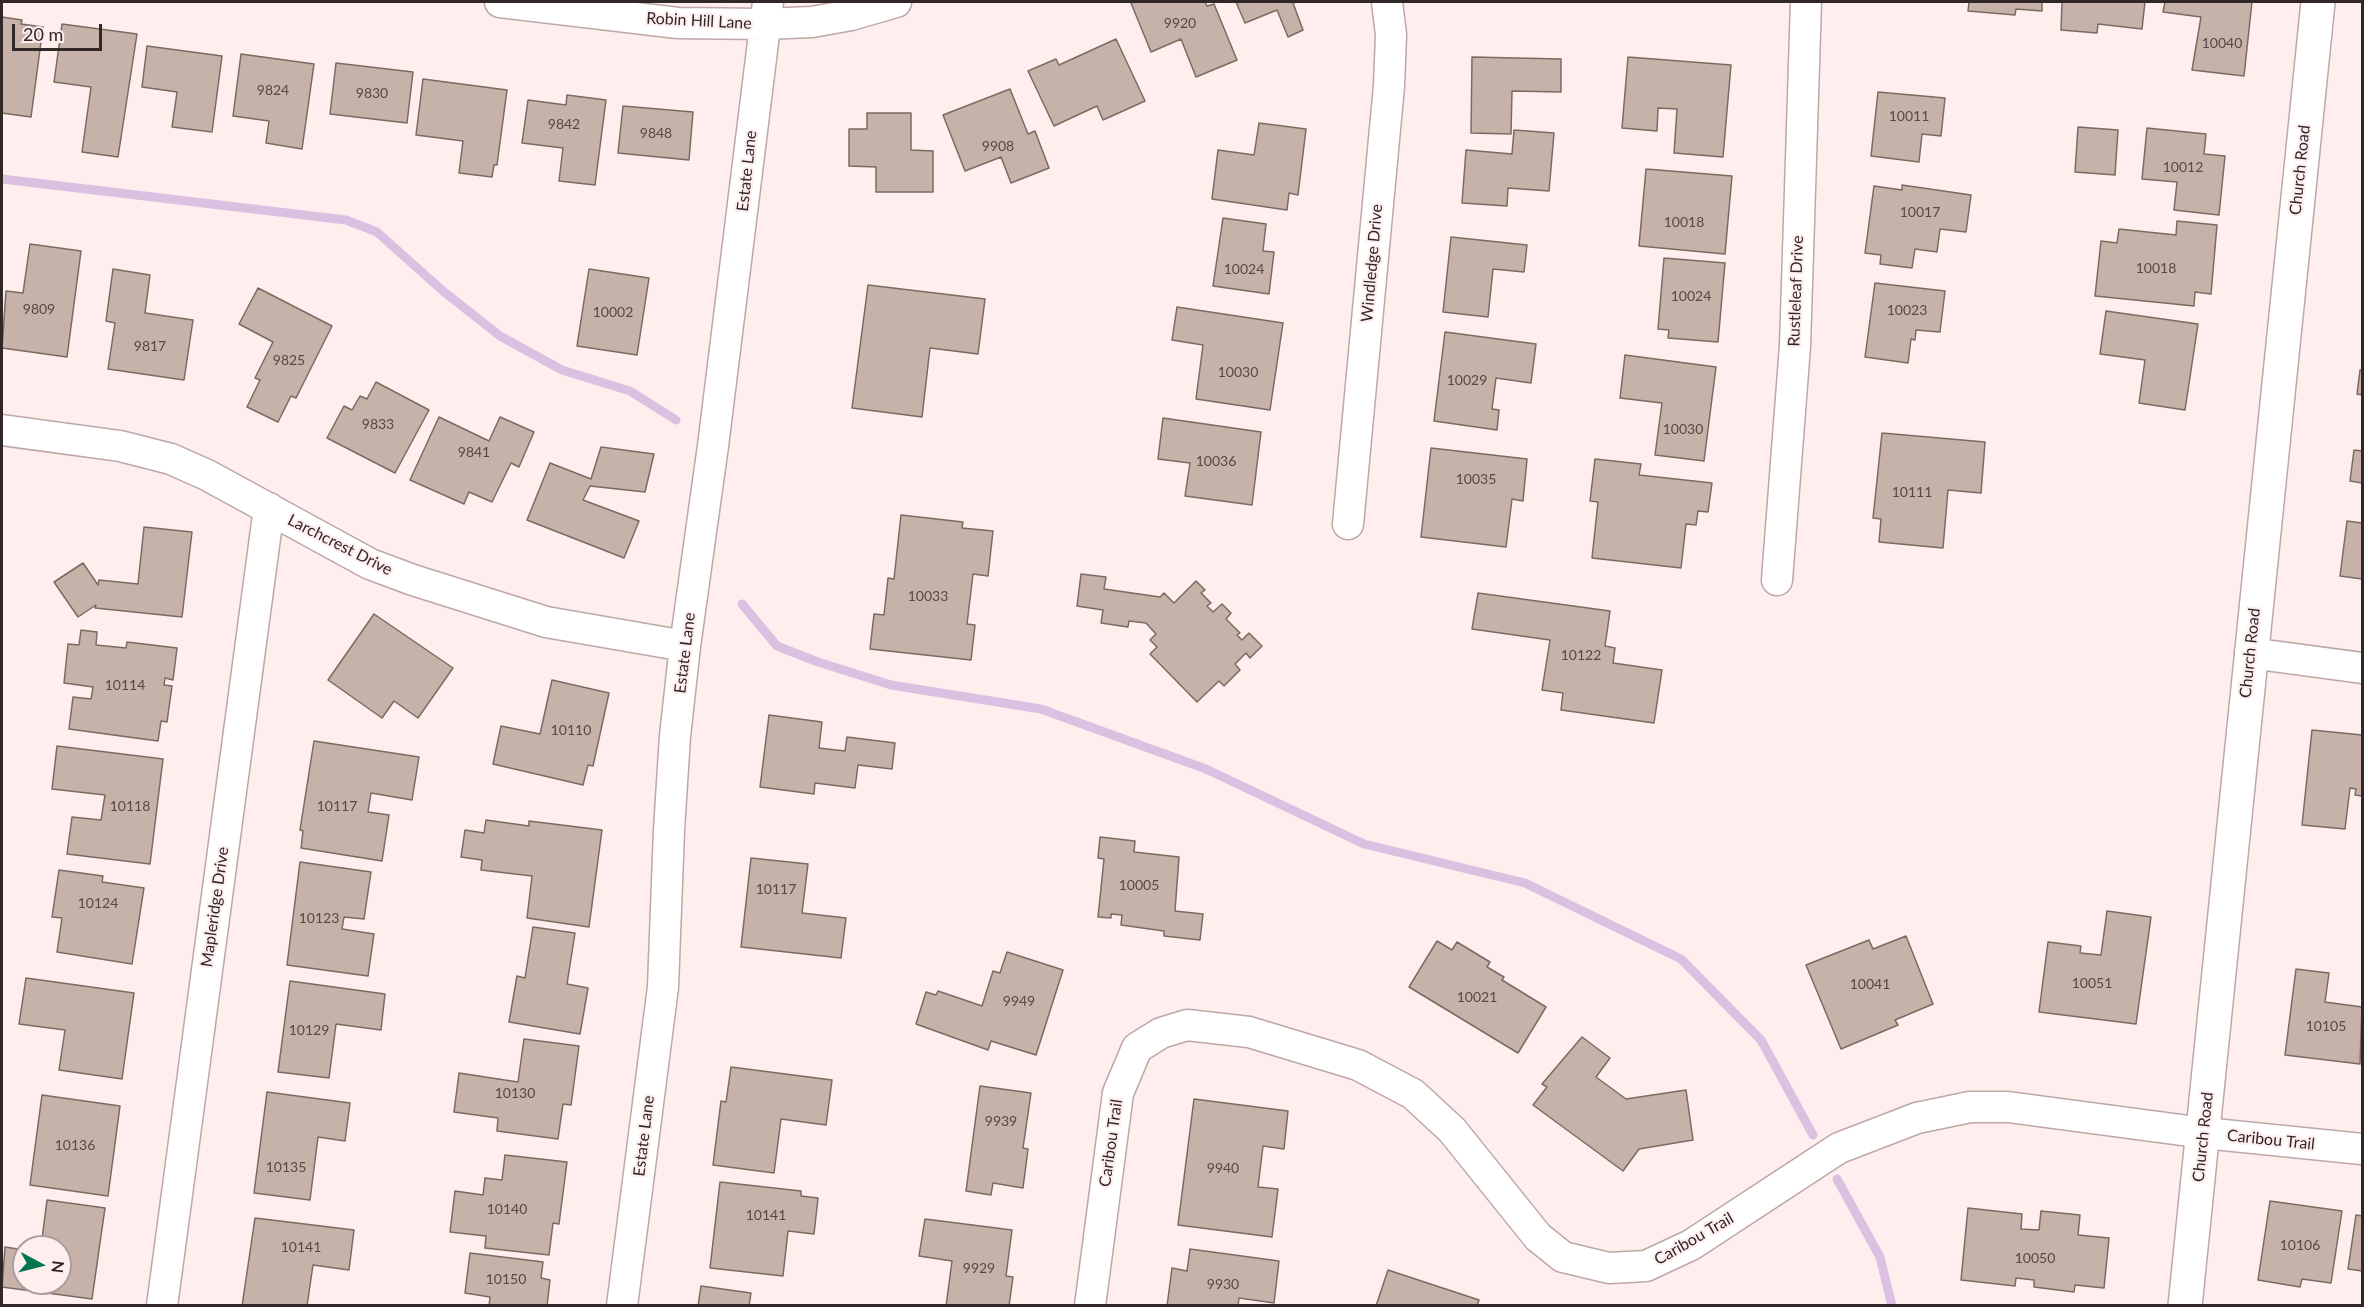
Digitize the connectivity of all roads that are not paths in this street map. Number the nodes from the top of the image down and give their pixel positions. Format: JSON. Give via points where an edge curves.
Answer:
{"nodes":[{"id":1,"x":500,"y":2,"type":"edge"},
{"id":2,"x":896,"y":2,"type":"edge"},
{"id":3,"x":1388,"y":2,"type":"edge"},
{"id":4,"x":1806,"y":2,"type":"edge"},
{"id":5,"x":2318,"y":2,"type":"edge"},
{"id":6,"x":766,"y":13,"type":"edge"},
{"id":7,"x":2,"y":430,"type":"edge"},
{"id":8,"x":269,"y":508,"type":"junction"},
{"id":9,"x":1348,"y":524,"type":"dead end"},
{"id":10,"x":1777,"y":580,"type":"dead end"},
{"id":11,"x":685,"y":646,"type":"junction"},
{"id":12,"x":2250,"y":653,"type":"junction"},
{"id":13,"x":2362,"y":668,"type":"edge"},
{"id":14,"x":2204,"y":1133,"type":"junction"},
{"id":15,"x":2362,"y":1149,"type":"edge"},
{"id":16,"x":162,"y":1305,"type":"edge"},
{"id":17,"x":622,"y":1305,"type":"edge"},
{"id":18,"x":1090,"y":1305,"type":"edge"},
{"id":19,"x":2185,"y":1305,"type":"edge"}],
"edges":[{"from":1,"to":6,"type":"street","name":"Robin Hill Lane","via":[[678,23]]},
{"from":2,"to":6,"type":"street","name":"Robin Hill Lane","via":[[831,19]]},
{"from":3,"to":9,"type":"street","name":"Windledge Drive","via":[[1389,86]]},
{"from":4,"to":10,"type":"street","name":"Rustleleaf Drive","via":[[1795,346]]},
{"from":5,"to":12,"type":"street","name":"Church Road"},
{"from":6,"to":11,"type":"street","name":"Estate Lane"},
{"from":7,"to":8,"type":"street","name":"Larchcrest Drive","via":[[120,446],[171,459]]},
{"from":8,"to":11,"type":"street","name":"Larchcrest Drive","via":[[370,564],[476,601],[546,622]]},
{"from":8,"to":16,"type":"street","name":"Mapleridge Drive"},
{"from":11,"to":17,"type":"street","name":"Estate Lane","via":[[670,819],[663,987]]},
{"from":12,"to":13,"type":"street"},
{"from":12,"to":14,"type":"street","name":"Church Road"},
{"from":14,"to":15,"type":"street","name":"Caribou Trail"},
{"from":14,"to":18,"type":"street","name":"Caribou Trail","via":[[2008,1107],[1970,1107],[1917,1118],[1839,1148],[1682,1249],[1646,1266],[1609,1268],[1563,1257],[1538,1237],[1452,1130],[1413,1094],[1347,1062],[1249,1032],[1187,1025],[1161,1033],[1137,1048],[1118,1093]]},
{"from":14,"to":19,"type":"street","name":"Church Road"}]}
